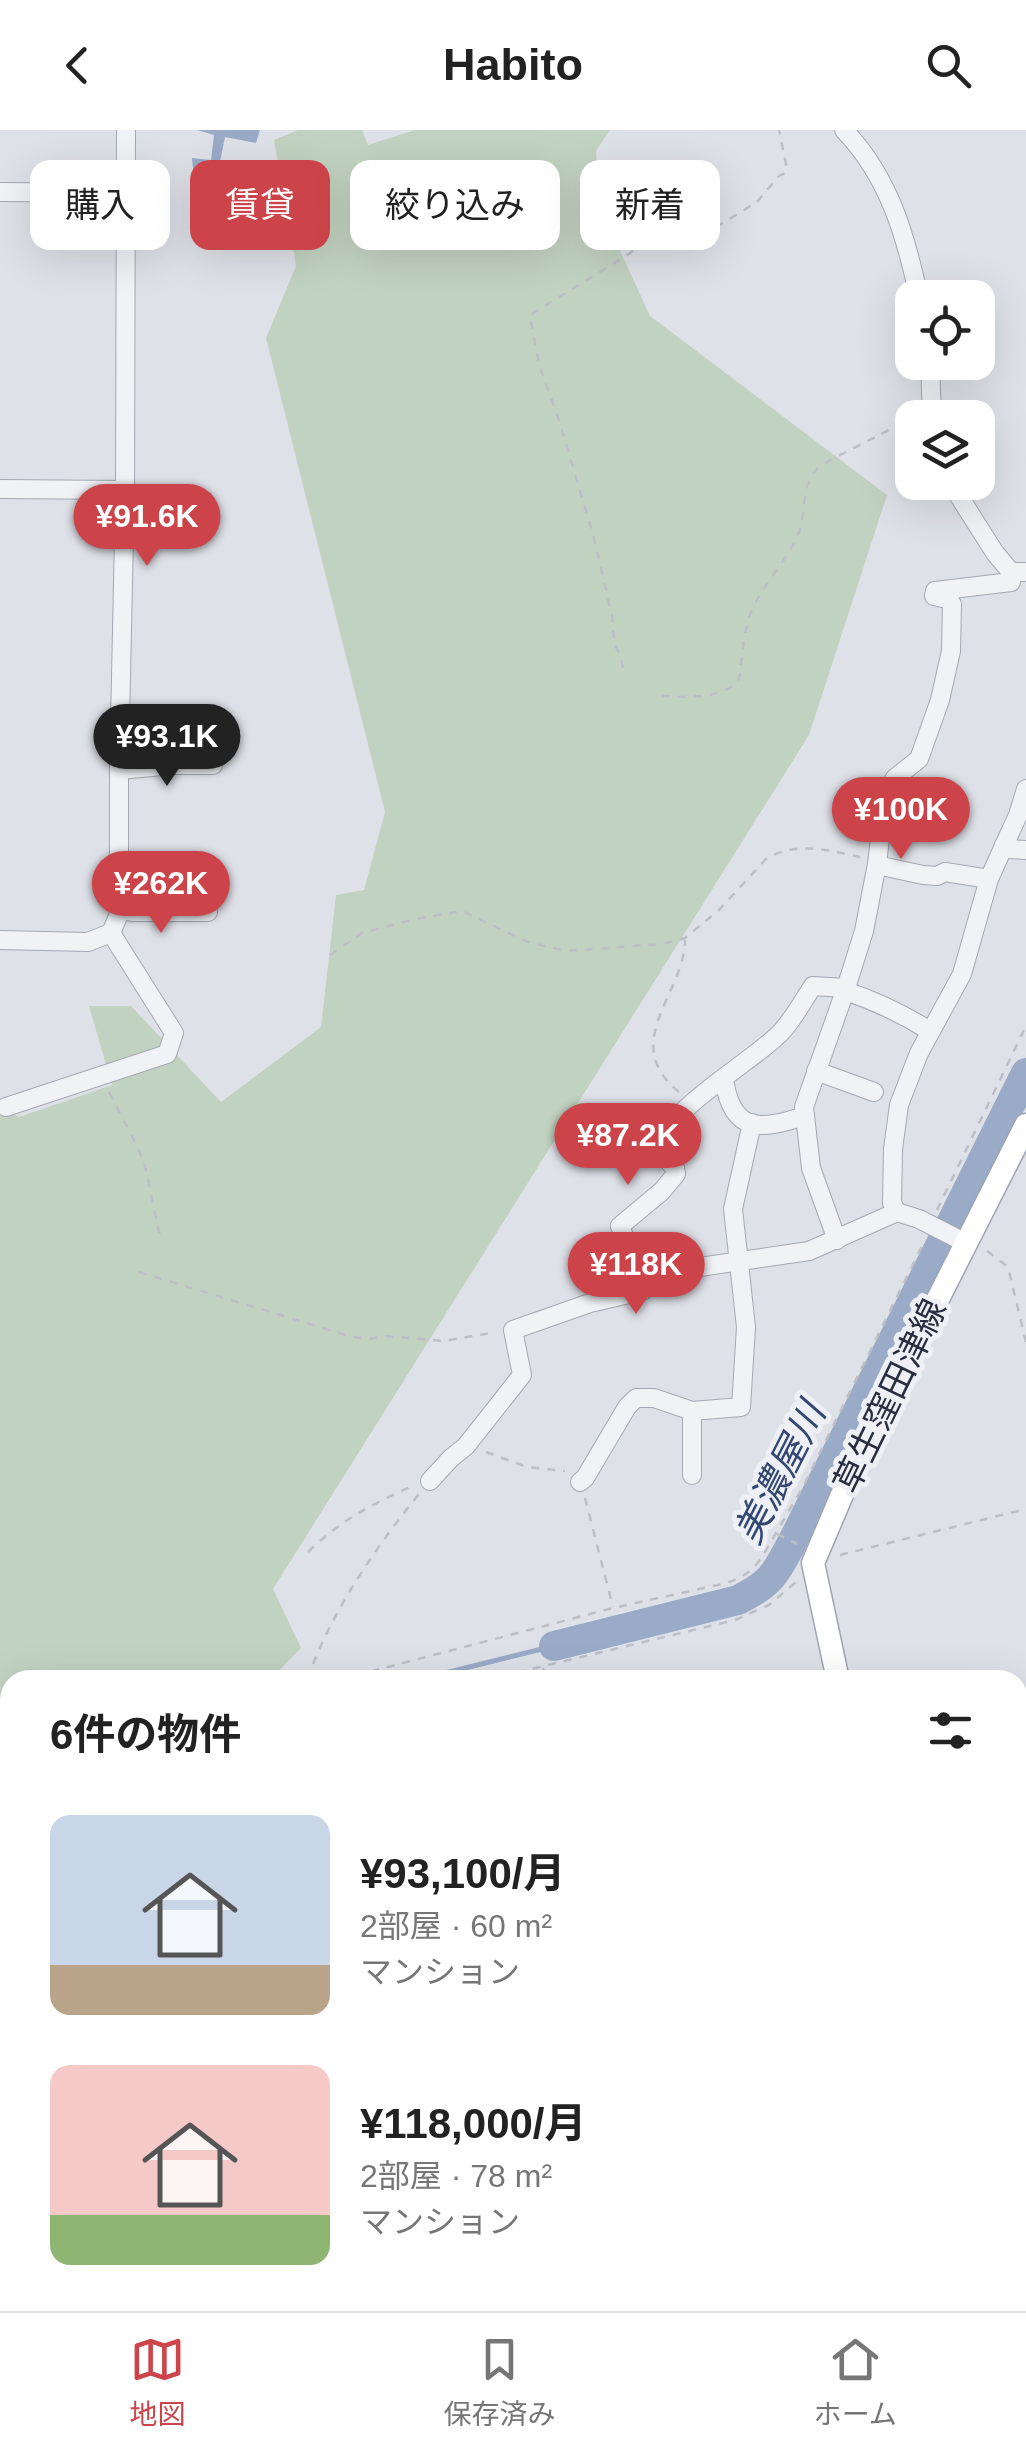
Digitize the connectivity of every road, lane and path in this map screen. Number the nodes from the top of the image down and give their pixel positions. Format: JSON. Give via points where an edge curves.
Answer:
{"nodes":[{"id":1,"x":126,"y":130,"type":"edge"},
{"id":2,"x":779,"y":130,"type":"edge"},
{"id":3,"x":844,"y":130,"type":"edge"},
{"id":4,"x":126,"y":160,"type":"edge"},
{"id":5,"x":0,"y":192,"type":"edge"},
{"id":6,"x":30,"y":192,"type":"edge"},
{"id":7,"x":125,"y":250,"type":"edge"},
{"id":8,"x":915,"y":280,"type":"edge"},
{"id":9,"x":895,"y":427,"type":"edge"},
{"id":10,"x":0,"y":489,"type":"edge"},
{"id":11,"x":124,"y":490,"type":"junction"},
{"id":12,"x":961,"y":500,"type":"edge"},
{"id":13,"x":1019,"y":572,"type":"edge"},
{"id":14,"x":623,"y":668,"type":"dead end"},
{"id":15,"x":662,"y":696,"type":"dead end"},
{"id":16,"x":213,"y":765,"type":"dead end"},
{"id":17,"x":119,"y":770,"type":"junction"},
{"id":18,"x":1026,"y":790,"type":"edge"},
{"id":19,"x":1004,"y":844,"type":"junction"},
{"id":20,"x":1026,"y":850,"type":"edge"},
{"id":21,"x":877,"y":860,"type":"junction"},
{"id":22,"x":989,"y":879,"type":"junction"},
{"id":23,"x":120,"y":910,"type":"junction"},
{"id":24,"x":208,"y":912,"type":"dead end"},
{"id":25,"x":111,"y":933,"type":"junction"},
{"id":26,"x":685,"y":938,"type":"junction"},
{"id":27,"x":0,"y":940,"type":"edge"},
{"id":28,"x":330,"y":954,"type":"dead end"},
{"id":29,"x":846,"y":990,"type":"junction"},
{"id":30,"x":1026,"y":1026,"type":"edge"},
{"id":31,"x":930,"y":1031,"type":"junction"},
{"id":32,"x":816,"y":1072,"type":"junction"},
{"id":33,"x":102,"y":1076,"type":"junction"},
{"id":34,"x":724,"y":1079,"type":"junction"},
{"id":35,"x":874,"y":1092,"type":"dead end"},
{"id":36,"x":692,"y":1102,"type":"junction"},
{"id":37,"x":6,"y":1107,"type":"dead end"},
{"id":38,"x":804,"y":1116,"type":"junction"},
{"id":39,"x":752,"y":1123,"type":"junction"},
{"id":40,"x":1026,"y":1126,"type":"edge"},
{"id":41,"x":897,"y":1212,"type":"junction"},
{"id":42,"x":930,"y":1225,"type":"junction"},
{"id":43,"x":160,"y":1236,"type":"dead end"},
{"id":44,"x":837,"y":1240,"type":"junction"},
{"id":45,"x":968,"y":1241,"type":"junction"},
{"id":46,"x":738,"y":1261,"type":"junction"},
{"id":47,"x":139,"y":1272,"type":"dead end"},
{"id":48,"x":645,"y":1289,"type":"junction"},
{"id":49,"x":513,"y":1330,"type":"junction"},
{"id":50,"x":1026,"y":1342,"type":"edge"},
{"id":51,"x":692,"y":1410,"type":"junction"},
{"id":52,"x":466,"y":1446,"type":"junction"},
{"id":53,"x":692,"y":1475,"type":"dead end"},
{"id":54,"x":430,"y":1482,"type":"junction"},
{"id":55,"x":580,"y":1482,"type":"junction"},
{"id":56,"x":1026,"y":1509,"type":"edge"},
{"id":57,"x":776,"y":1534,"type":"junction"},
{"id":58,"x":308,"y":1552,"type":"dead end"},
{"id":59,"x":808,"y":1555,"type":"junction"},
{"id":60,"x":613,"y":1608,"type":"junction"},
{"id":61,"x":542,"y":1666,"type":"junction"},
{"id":62,"x":311,"y":1670,"type":"edge"},
{"id":63,"x":375,"y":1670,"type":"edge"},
{"id":64,"x":526,"y":1670,"type":"edge"},
{"id":65,"x":543,"y":1670,"type":"edge"},
{"id":66,"x":836,"y":1670,"type":"edge"}],
"edges":[{"from":1,"to":4,"type":"street"},
{"from":2,"to":14,"type":"path","via":[[785,173],[757,202],[718,226],[652,238],[530,314]]},
{"from":3,"to":8,"type":"street","via":[[883,183]]},
{"from":5,"to":6,"type":"street"},
{"from":7,"to":11,"type":"street"},
{"from":9,"to":15,"type":"path","via":[[811,474],[798,536],[751,611],[733,686]]},
{"from":10,"to":11,"type":"street"},
{"from":11,"to":17,"type":"street"},
{"from":12,"to":13,"type":"street","via":[[995,553]]},
{"from":13,"to":21,"type":"street","via":[[1011,582],[935,591],[952,604],[951,651],[918,760],[891,785]]},
{"from":16,"to":17,"type":"street"},
{"from":17,"to":23,"type":"street"},
{"from":18,"to":19,"type":"street"},
{"from":19,"to":20,"type":"street"},
{"from":19,"to":22,"type":"street"},
{"from":21,"to":22,"type":"street","via":[[923,876]]},
{"from":21,"to":26,"type":"path","via":[[822,848],[774,854]]},
{"from":21,"to":29,"type":"street"},
{"from":22,"to":31,"type":"street","via":[[962,974]]},
{"from":23,"to":24,"type":"street"},
{"from":23,"to":25,"type":"street"},
{"from":25,"to":27,"type":"street","via":[[88,942]]},
{"from":25,"to":33,"type":"street","via":[[174,1032],[167,1054]]},
{"from":26,"to":28,"type":"path","via":[[566,951],[528,942],[462,910],[362,933]]},
{"from":26,"to":36,"type":"path","via":[[654,1048],[668,1083]]},
{"from":29,"to":31,"type":"street"},
{"from":29,"to":32,"type":"street"},
{"from":29,"to":34,"type":"street","via":[[813,986],[780,1034]]},
{"from":30,"to":42,"type":"path"},
{"from":31,"to":41,"type":"street","via":[[896,1121]]},
{"from":32,"to":35,"type":"street"},
{"from":32,"to":38,"type":"street"},
{"from":33,"to":37,"type":"street"},
{"from":33,"to":43,"type":"path","via":[[138,1146]]},
{"from":34,"to":36,"type":"street"},
{"from":34,"to":39,"type":"street","via":[[732,1111]]},
{"from":36,"to":48,"type":"street","via":[[660,1141],[659,1151],[676,1174],[620,1226]]},
{"from":38,"to":39,"type":"street"},
{"from":38,"to":44,"type":"street","via":[[812,1168]]},
{"from":39,"to":46,"type":"street","via":[[733,1210]]},
{"from":40,"to":45,"type":"main road","name":"草生窪田津線"},
{"from":41,"to":42,"type":"street"},
{"from":41,"to":44,"type":"street"},
{"from":42,"to":45,"type":"street"},
{"from":42,"to":57,"type":"path"},
{"from":44,"to":46,"type":"street"},
{"from":45,"to":50,"type":"path","via":[[1008,1267]]},
{"from":45,"to":59,"type":"main road","name":"草生窪田津線"},
{"from":46,"to":48,"type":"street","via":[[693,1268]]},
{"from":46,"to":51,"type":"street","via":[[746,1326],[741,1406]]},
{"from":47,"to":49,"type":"path","via":[[368,1339],[444,1341]]},
{"from":48,"to":49,"type":"street"},
{"from":49,"to":52,"type":"street","via":[[522,1375]]},
{"from":51,"to":53,"type":"street"},
{"from":51,"to":55,"type":"street","via":[[636,1398]]},
{"from":52,"to":54,"type":"street"},
{"from":52,"to":55,"type":"path","via":[[528,1468],[571,1472]]},
{"from":54,"to":58,"type":"path","via":[[368,1506]]},
{"from":54,"to":62,"type":"path","via":[[347,1597]]},
{"from":55,"to":60,"type":"path"},
{"from":56,"to":59,"type":"path"},
{"from":57,"to":59,"type":"path"},
{"from":57,"to":60,"type":"path","via":[[740,1577]]},
{"from":59,"to":61,"type":"path","via":[[779,1598],[746,1616]]},
{"from":59,"to":66,"type":"main road"},
{"from":60,"to":63,"type":"path"},
{"from":61,"to":64,"type":"path"},
{"from":61,"to":65,"type":"path"}]}
